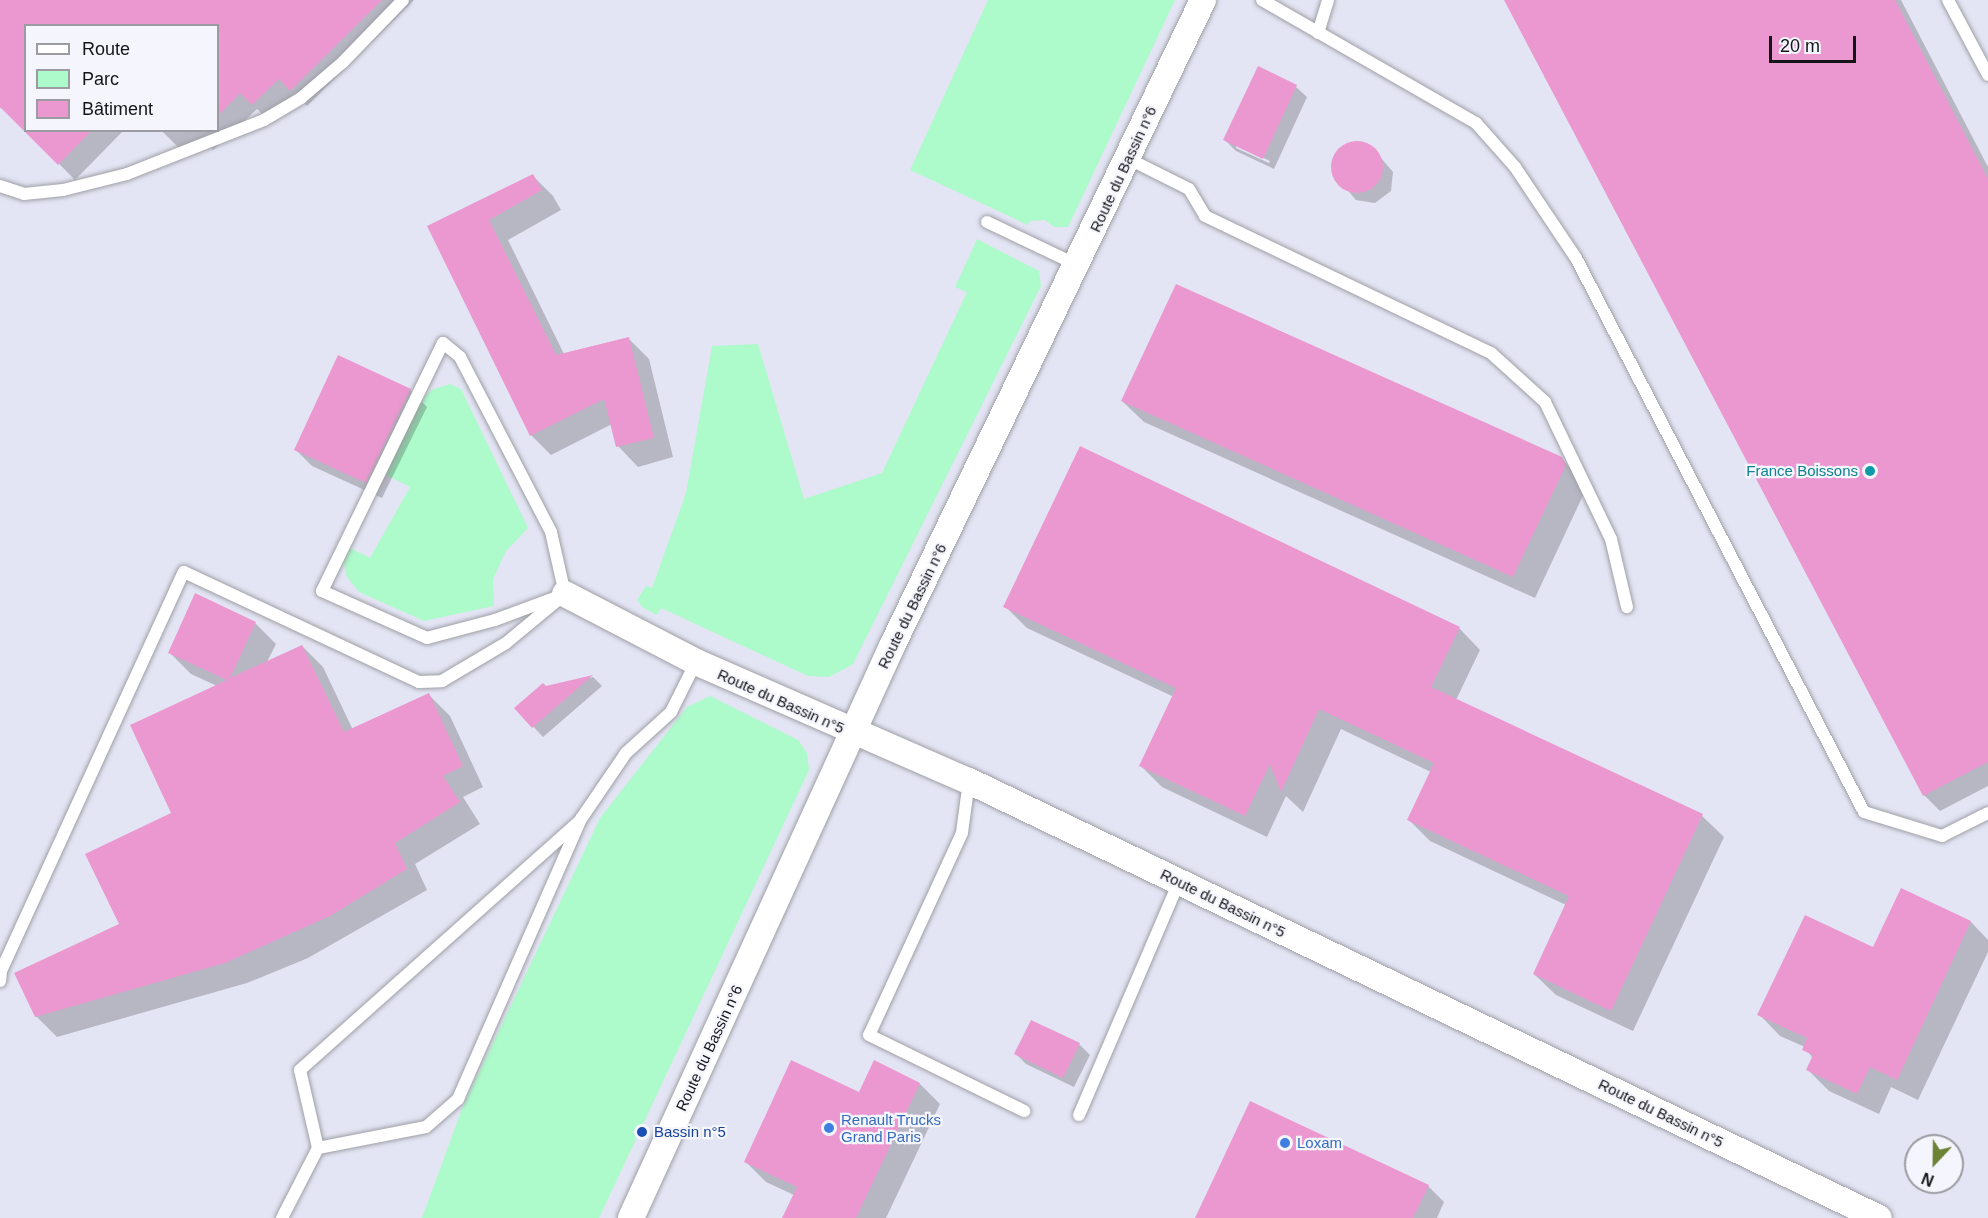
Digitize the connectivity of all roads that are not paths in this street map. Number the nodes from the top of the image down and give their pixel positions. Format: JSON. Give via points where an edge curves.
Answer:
{"nodes":[{"id":1,"x":403,"y":0,"type":"edge"},
{"id":2,"x":1203,"y":0,"type":"edge"},
{"id":3,"x":1262,"y":0,"type":"edge"},
{"id":4,"x":1328,"y":0,"type":"edge"},
{"id":5,"x":1948,"y":0,"type":"edge"},
{"id":6,"x":1318,"y":33,"type":"junction"},
{"id":7,"x":1988,"y":75,"type":"edge"},
{"id":8,"x":1127,"y":158,"type":"junction"},
{"id":9,"x":0,"y":186,"type":"edge"},
{"id":10,"x":987,"y":222,"type":"dead end"},
{"id":11,"x":1077,"y":265,"type":"junction"},
{"id":12,"x":564,"y":594,"type":"junction"},
{"id":13,"x":1627,"y":607,"type":"dead end"},
{"id":14,"x":696,"y":662,"type":"junction"},
{"id":15,"x":854,"y":734,"type":"junction"},
{"id":16,"x":969,"y":781,"type":"junction"},
{"id":17,"x":1988,"y":813,"type":"edge"},
{"id":18,"x":581,"y":819,"type":"junction"},
{"id":19,"x":1179,"y":882,"type":"junction"},
{"id":20,"x":0,"y":981,"type":"edge"},
{"id":21,"x":1024,"y":1111,"type":"dead end"},
{"id":22,"x":1079,"y":1114,"type":"dead end"},
{"id":23,"x":318,"y":1148,"type":"junction"},
{"id":24,"x":282,"y":1218,"type":"edge"},
{"id":25,"x":631,"y":1218,"type":"edge"},
{"id":26,"x":1879,"y":1218,"type":"edge"}],
"edges":[{"from":1,"to":9,"type":"lane","via":[[343,62],[301,98],[264,120],[127,174],[24,195]]},
{"from":2,"to":8,"type":"street","name":"Route du Bassin n°6"},
{"from":3,"to":6,"type":"lane"},
{"from":4,"to":6,"type":"lane"},
{"from":5,"to":7,"type":"lane"},
{"from":6,"to":17,"type":"lane","via":[[1476,123],[1515,167],[1576,258],[1864,812],[1942,836]]},
{"from":8,"to":11,"type":"street","name":"Route du Bassin n°6"},
{"from":8,"to":13,"type":"lane","via":[[1189,189],[1205,216],[1491,353],[1545,402],[1611,538]]},
{"from":10,"to":11,"type":"lane"},
{"from":11,"to":15,"type":"street","name":"Route du Bassin n°6","via":[[892,646]]},
{"from":12,"to":12,"type":"lane","via":[[495,620],[428,638],[322,591],[443,343],[460,357],[551,532]]},
{"from":12,"to":14,"type":"street","name":"Route du Bassin n°5"},
{"from":12,"to":20,"type":"lane","via":[[506,643],[442,681],[419,682],[184,572]]},
{"from":14,"to":15,"type":"street","name":"Route du Bassin n°5"},
{"from":14,"to":18,"type":"lane","via":[[671,712],[626,753]]},
{"from":15,"to":16,"type":"street","name":"Route du Bassin n°5"},
{"from":15,"to":25,"type":"street","name":"Route du Bassin n°6"},
{"from":16,"to":19,"type":"street","name":"Route du Bassin n°5"},
{"from":16,"to":21,"type":"lane","via":[[962,833],[869,1035]]},
{"from":18,"to":23,"type":"lane","via":[[300,1070]]},
{"from":18,"to":23,"type":"lane","via":[[458,1099],[426,1127]]},
{"from":19,"to":22,"type":"lane"},
{"from":19,"to":26,"type":"street","name":"Route du Bassin n°5"},
{"from":23,"to":24,"type":"lane"}]}
